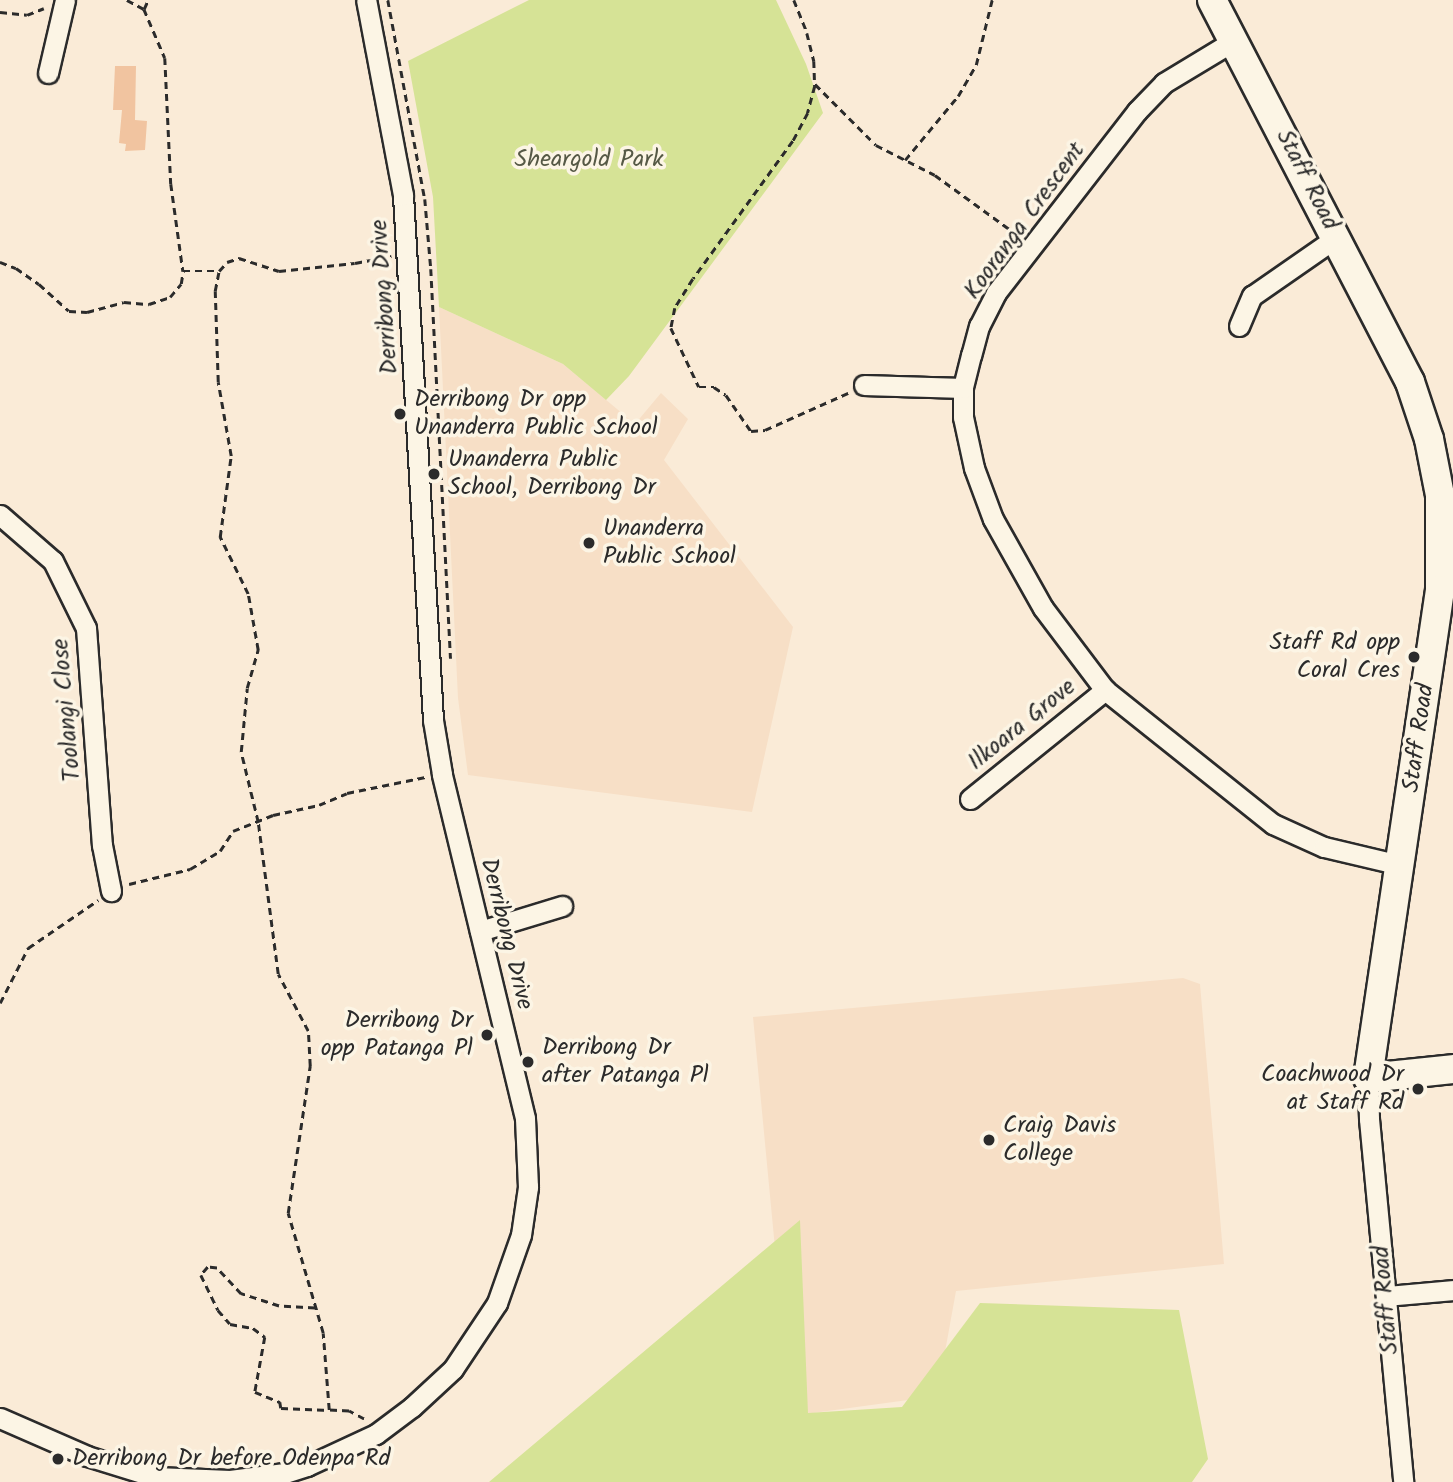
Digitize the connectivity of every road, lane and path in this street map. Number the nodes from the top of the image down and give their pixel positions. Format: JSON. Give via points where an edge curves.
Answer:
{"nodes":[{"id":1,"x":127,"y":0,"type":"edge"},
{"id":2,"x":148,"y":0,"type":"edge"},
{"id":3,"x":366,"y":0,"type":"edge"},
{"id":4,"x":794,"y":0,"type":"edge"},
{"id":5,"x":992,"y":0,"type":"edge"},
{"id":6,"x":1212,"y":0,"type":"edge"},
{"id":7,"x":65,"y":3,"type":"edge"},
{"id":8,"x":144,"y":9,"type":"junction"},
{"id":9,"x":0,"y":12,"type":"edge"},
{"id":10,"x":1235,"y":40,"type":"junction"},
{"id":11,"x":48,"y":73,"type":"dead end"},
{"id":12,"x":815,"y":84,"type":"junction"},
{"id":13,"x":905,"y":160,"type":"junction"},
{"id":14,"x":1337,"y":237,"type":"junction"},
{"id":15,"x":1033,"y":246,"type":"junction"},
{"id":16,"x":407,"y":252,"type":"junction"},
{"id":17,"x":0,"y":262,"type":"edge"},
{"id":18,"x":183,"y":271,"type":"junction"},
{"id":19,"x":219,"y":271,"type":"junction"},
{"id":20,"x":1239,"y":326,"type":"dead end"},
{"id":21,"x":864,"y":386,"type":"joint"},
{"id":22,"x":963,"y":388,"type":"junction"},
{"id":23,"x":1447,"y":495,"type":"edge"},
{"id":24,"x":0,"y":515,"type":"edge"},
{"id":25,"x":1105,"y":690,"type":"junction"},
{"id":26,"x":442,"y":774,"type":"junction"},
{"id":27,"x":970,"y":799,"type":"dead end"},
{"id":28,"x":258,"y":822,"type":"junction"},
{"id":29,"x":1400,"y":865,"type":"junction"},
{"id":30,"x":111,"y":891,"type":"junction"},
{"id":31,"x":562,"y":906,"type":"dead end"},
{"id":32,"x":480,"y":931,"type":"junction"},
{"id":33,"x":0,"y":1003,"type":"edge"},
{"id":34,"x":1453,"y":1069,"type":"edge"},
{"id":35,"x":1368,"y":1078,"type":"junction"},
{"id":36,"x":1453,"y":1290,"type":"edge"},
{"id":37,"x":1386,"y":1296,"type":"junction"},
{"id":38,"x":316,"y":1308,"type":"junction"},
{"id":39,"x":329,"y":1410,"type":"junction"},
{"id":40,"x":0,"y":1418,"type":"edge"},
{"id":41,"x":376,"y":1434,"type":"junction"},
{"id":42,"x":309,"y":1474,"type":"edge"},
{"id":43,"x":1403,"y":1482,"type":"edge"}],
"edges":[{"from":1,"to":8,"type":"path"},
{"from":2,"to":8,"type":"path"},
{"from":3,"to":16,"type":"street","name":"Derribong Drive","via":[[396,147]]},
{"from":4,"to":12,"type":"path","via":[[814,61]]},
{"from":5,"to":13,"type":"path","via":[[976,65],[958,96]]},
{"from":6,"to":10,"type":"street","name":"Staff Road"},
{"from":7,"to":9,"type":"path","via":[[27,15]]},
{"from":7,"to":11,"type":"street"},
{"from":8,"to":18,"type":"path","via":[[165,58],[171,184]]},
{"from":10,"to":14,"type":"street","name":"Staff Road"},
{"from":10,"to":15,"type":"street","name":"Kooranga Crescent","via":[[1164,83]]},
{"from":12,"to":13,"type":"path","via":[[876,145]]},
{"from":12,"to":21,"type":"path","via":[[808,113],[793,141],[693,279],[675,308],[671,328],[699,387],[714,387],[726,396],[751,431],[765,430]]},
{"from":13,"to":15,"type":"path","via":[[936,175]]},
{"from":14,"to":20,"type":"street","via":[[1252,296]]},
{"from":14,"to":23,"type":"street","name":"Staff Road","via":[[1410,382]]},
{"from":15,"to":22,"type":"street","name":"Kooranga Crescent","via":[[996,293],[979,326]]},
{"from":16,"to":19,"type":"path","via":[[279,271],[239,258]]},
{"from":16,"to":26,"type":"street","name":"Derribong Drive","via":[[431,701]]},
{"from":17,"to":18,"type":"path","via":[[40,284],[69,311],[87,312],[170,297],[181,284]]},
{"from":18,"to":19,"type":"path"},
{"from":19,"to":28,"type":"path","via":[[215,291],[218,382],[231,456],[220,537],[248,594],[258,650],[247,688],[241,752]]},
{"from":21,"to":22,"type":"street"},
{"from":22,"to":25,"type":"street","name":"Kooranga Crescent","via":[[963,417],[974,468],[993,519],[1043,608]]},
{"from":23,"to":29,"type":"street","name":"Staff Road","via":[[1440,590]]},
{"from":24,"to":30,"type":"street","name":"Toolangi Close","via":[[53,561],[86,628],[102,845]]},
{"from":25,"to":27,"type":"street","name":"Ilkoara Grove"},
{"from":25,"to":29,"type":"street","name":"Kooranga Crescent","via":[[1273,824],[1324,847]]},
{"from":26,"to":28,"type":"path","via":[[347,793]]},
{"from":26,"to":32,"type":"street","name":"Derribong Drive"},
{"from":28,"to":30,"type":"path","via":[[233,831],[220,851],[190,869]]},
{"from":28,"to":38,"type":"path","via":[[278,974],[308,1031],[309,1079],[288,1213]]},
{"from":29,"to":35,"type":"street","name":"Staff Road"},
{"from":30,"to":33,"type":"path","via":[[27,948]]},
{"from":31,"to":32,"type":"street"},
{"from":32,"to":41,"type":"street","name":"Derribong Drive","via":[[528,1139],[521,1235],[497,1303],[468,1349],[437,1386]]},
{"from":34,"to":35,"type":"street"},
{"from":35,"to":37,"type":"street","name":"Staff Road"},
{"from":36,"to":37,"type":"street"},
{"from":37,"to":43,"type":"street","name":"Staff Road"},
{"from":38,"to":39,"type":"path","via":[[323,1333]]},
{"from":38,"to":39,"type":"path","via":[[279,1307],[241,1294],[217,1268],[208,1267],[201,1275],[230,1324],[253,1328],[265,1337],[255,1392],[279,1402],[281,1408]]},
{"from":39,"to":41,"type":"path","via":[[349,1411],[367,1421]]},
{"from":40,"to":42,"type":"street","name":"Derribong Drive","via":[[87,1455],[155,1476],[230,1480]]},
{"from":41,"to":42,"type":"street","name":"Derribong Drive"}]}
